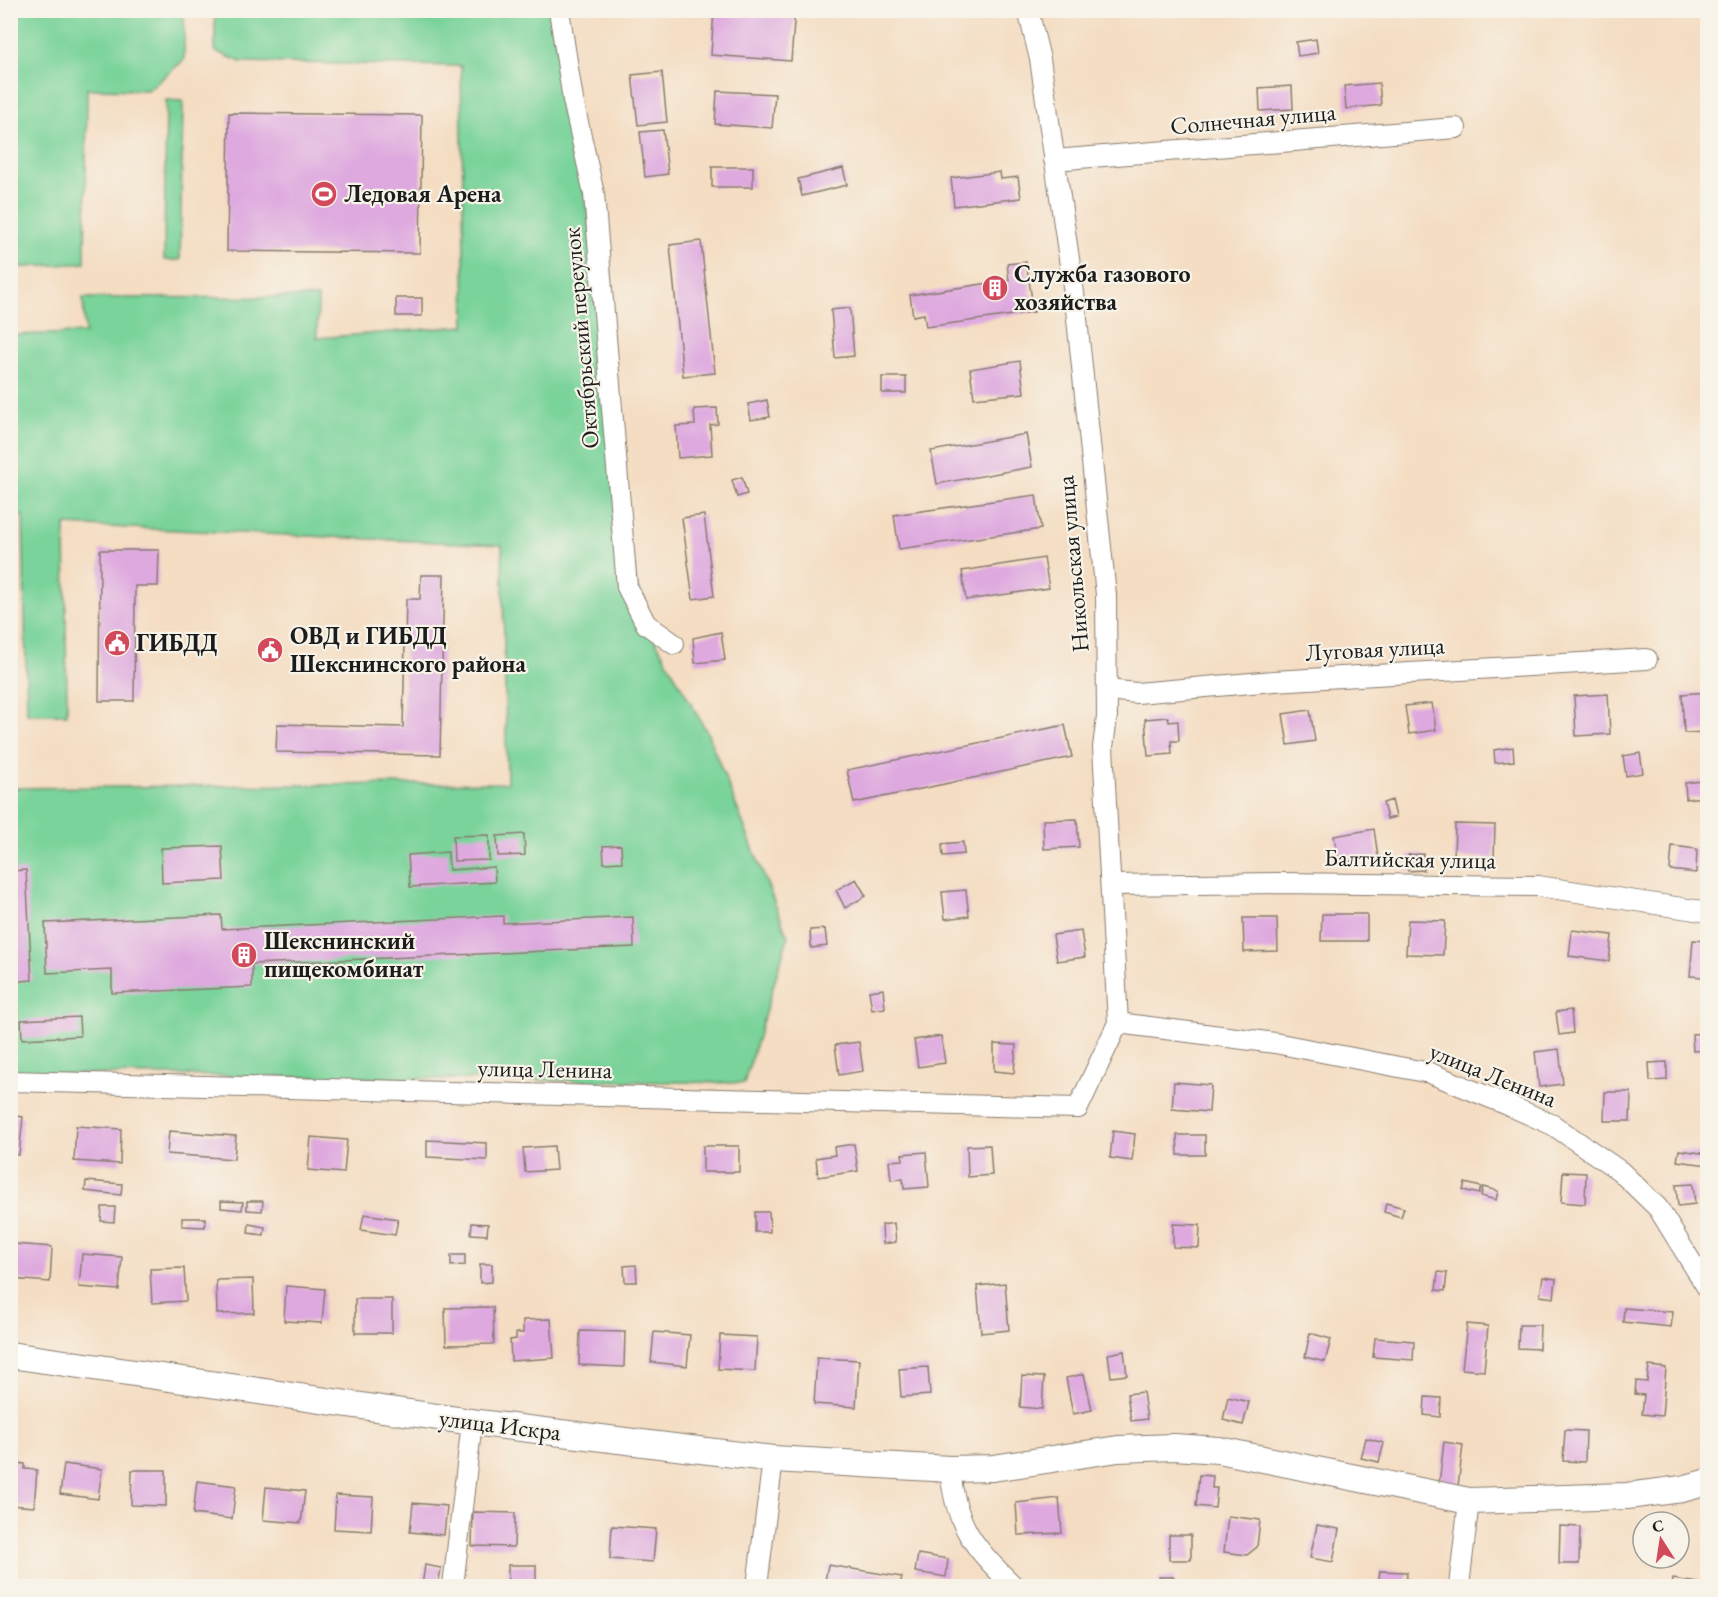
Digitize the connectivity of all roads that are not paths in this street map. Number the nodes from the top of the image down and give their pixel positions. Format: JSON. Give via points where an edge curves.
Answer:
{"nodes":[{"id":1,"x":559,"y":10,"type":"edge"},
{"id":2,"x":1029,"y":10,"type":"edge"},
{"id":3,"x":1456,"y":128,"type":"dead end"},
{"id":4,"x":1053,"y":160,"type":"junction"},
{"id":5,"x":674,"y":644,"type":"dead end"},
{"id":6,"x":1647,"y":659,"type":"dead end"},
{"id":7,"x":1107,"y":690,"type":"junction"},
{"id":8,"x":1111,"y":885,"type":"junction"},
{"id":9,"x":1707,"y":912,"type":"edge"},
{"id":10,"x":1118,"y":1023,"type":"junction"},
{"id":11,"x":10,"y":1081,"type":"edge"},
{"id":12,"x":1078,"y":1108,"type":"joint"},
{"id":13,"x":1707,"y":1289,"type":"edge"},
{"id":14,"x":10,"y":1354,"type":"edge"},
{"id":15,"x":472,"y":1422,"type":"junction"},
{"id":16,"x":773,"y":1459,"type":"junction"},
{"id":17,"x":950,"y":1470,"type":"junction"},
{"id":18,"x":1707,"y":1482,"type":"edge"},
{"id":19,"x":1469,"y":1500,"type":"junction"},
{"id":20,"x":453,"y":1587,"type":"edge"},
{"id":21,"x":758,"y":1587,"type":"edge"},
{"id":22,"x":1014,"y":1587,"type":"edge"},
{"id":23,"x":1459,"y":1587,"type":"edge"}],
"edges":[{"from":1,"to":5,"type":"street","name":"Октябрьский переулок","via":[[573,100],[594,194],[627,587],[646,624]]},
{"from":2,"to":4,"type":"street","name":"Никольская улица","via":[[1040,59]]},
{"from":3,"to":4,"type":"street","name":"Солнечная улица"},
{"from":4,"to":7,"type":"street","name":"Никольская улица","via":[[1075,300],[1106,595]]},
{"from":6,"to":7,"type":"street","name":"Луговая улица","via":[[1137,693]]},
{"from":7,"to":8,"type":"street","name":"Никольская улица","via":[[1103,747]]},
{"from":8,"to":9,"type":"street","name":"Балтийская улица","via":[[1538,886]]},
{"from":8,"to":10,"type":"street","name":"Никольская улица"},
{"from":10,"to":12,"type":"street","name":"Никольская улица"},
{"from":10,"to":13,"type":"street","name":"улица Ленина","via":[[1275,1042],[1430,1073],[1553,1125],[1620,1171],[1658,1208]]},
{"from":11,"to":12,"type":"street","name":"улица Ленина"},
{"from":14,"to":15,"type":"street","name":"улица Искра"},
{"from":15,"to":16,"type":"street","name":"улица Искра"},
{"from":15,"to":20,"type":"street"},
{"from":16,"to":17,"type":"street","name":"улица Искра"},
{"from":16,"to":21,"type":"street"},
{"from":17,"to":19,"type":"street","name":"улица Искра","via":[[993,1468],[1118,1449],[1174,1447],[1219,1450]]},
{"from":17,"to":22,"type":"street","via":[[956,1512],[976,1548]]},
{"from":18,"to":19,"type":"street","name":"улица Искра","via":[[1682,1490],[1627,1496]]},
{"from":19,"to":23,"type":"street"}]}
